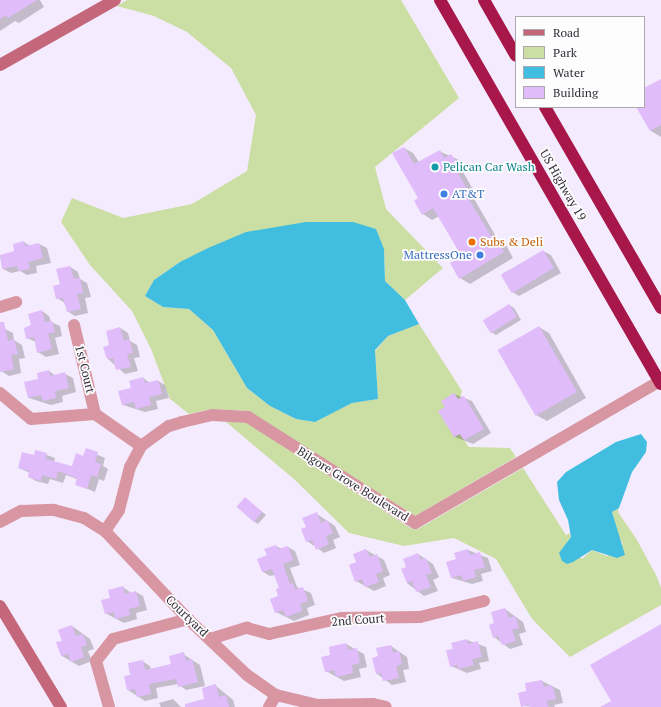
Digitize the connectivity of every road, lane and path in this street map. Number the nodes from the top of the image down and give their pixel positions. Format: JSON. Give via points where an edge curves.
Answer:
{"nodes":[{"id":1,"x":115,"y":0,"type":"edge"},
{"id":2,"x":440,"y":0,"type":"edge"},
{"id":3,"x":484,"y":0,"type":"edge"},
{"id":4,"x":515,"y":54,"type":"edge"},
{"id":5,"x":0,"y":65,"type":"edge"},
{"id":6,"x":546,"y":108,"type":"edge"},
{"id":7,"x":16,"y":302,"type":"dead end"},
{"id":8,"x":0,"y":307,"type":"edge"},
{"id":9,"x":661,"y":308,"type":"edge"},
{"id":10,"x":74,"y":325,"type":"dead end"},
{"id":11,"x":660,"y":382,"type":"edge"},
{"id":12,"x":0,"y":392,"type":"edge"},
{"id":13,"x":95,"y":414,"type":"junction"},
{"id":14,"x":140,"y":446,"type":"junction"},
{"id":15,"x":0,"y":522,"type":"edge"},
{"id":16,"x":105,"y":531,"type":"junction"},
{"id":17,"x":484,"y":601,"type":"dead end"},
{"id":18,"x":0,"y":606,"type":"edge"},
{"id":19,"x":188,"y":619,"type":"junction"},
{"id":20,"x":210,"y":638,"type":"junction"},
{"id":21,"x":276,"y":695,"type":"junction"},
{"id":22,"x":318,"y":706,"type":"edge"},
{"id":23,"x":61,"y":707,"type":"edge"},
{"id":24,"x":109,"y":707,"type":"edge"},
{"id":25,"x":270,"y":707,"type":"edge"},
{"id":26,"x":386,"y":707,"type":"edge"}],
"edges":[{"from":1,"to":5,"type":"street"},
{"from":2,"to":11,"type":"highway","name":"US Highway 19"},
{"from":3,"to":4,"type":"highway"},
{"from":6,"to":9,"type":"highway","name":"US Highway 19"},
{"from":7,"to":8,"type":"street"},
{"from":10,"to":13,"type":"street","name":"1st Court"},
{"from":11,"to":14,"type":"street","name":"Bilgore Grove Boulevard","via":[[415,523],[248,418],[212,415],[182,422],[170,426]]},
{"from":12,"to":13,"type":"street","via":[[31,419]]},
{"from":13,"to":14,"type":"street"},
{"from":14,"to":16,"type":"street","via":[[130,467],[119,510]]},
{"from":15,"to":16,"type":"street","name":"Courtyard","via":[[21,511],[54,510],[84,518]]},
{"from":16,"to":19,"type":"street","name":"Courtyard"},
{"from":17,"to":20,"type":"street","name":"2nd Court","via":[[420,617],[342,618],[269,634],[247,628]]},
{"from":18,"to":23,"type":"street"},
{"from":19,"to":20,"type":"street","name":"Courtyard"},
{"from":19,"to":24,"type":"street","via":[[113,640],[96,661]]},
{"from":20,"to":21,"type":"street","name":"Courtyard","via":[[247,675]]},
{"from":21,"to":22,"type":"street","name":"Courtyard"},
{"from":21,"to":25,"type":"street"},
{"from":22,"to":26,"type":"street","name":"Courtyard","via":[[373,704]]}]}
